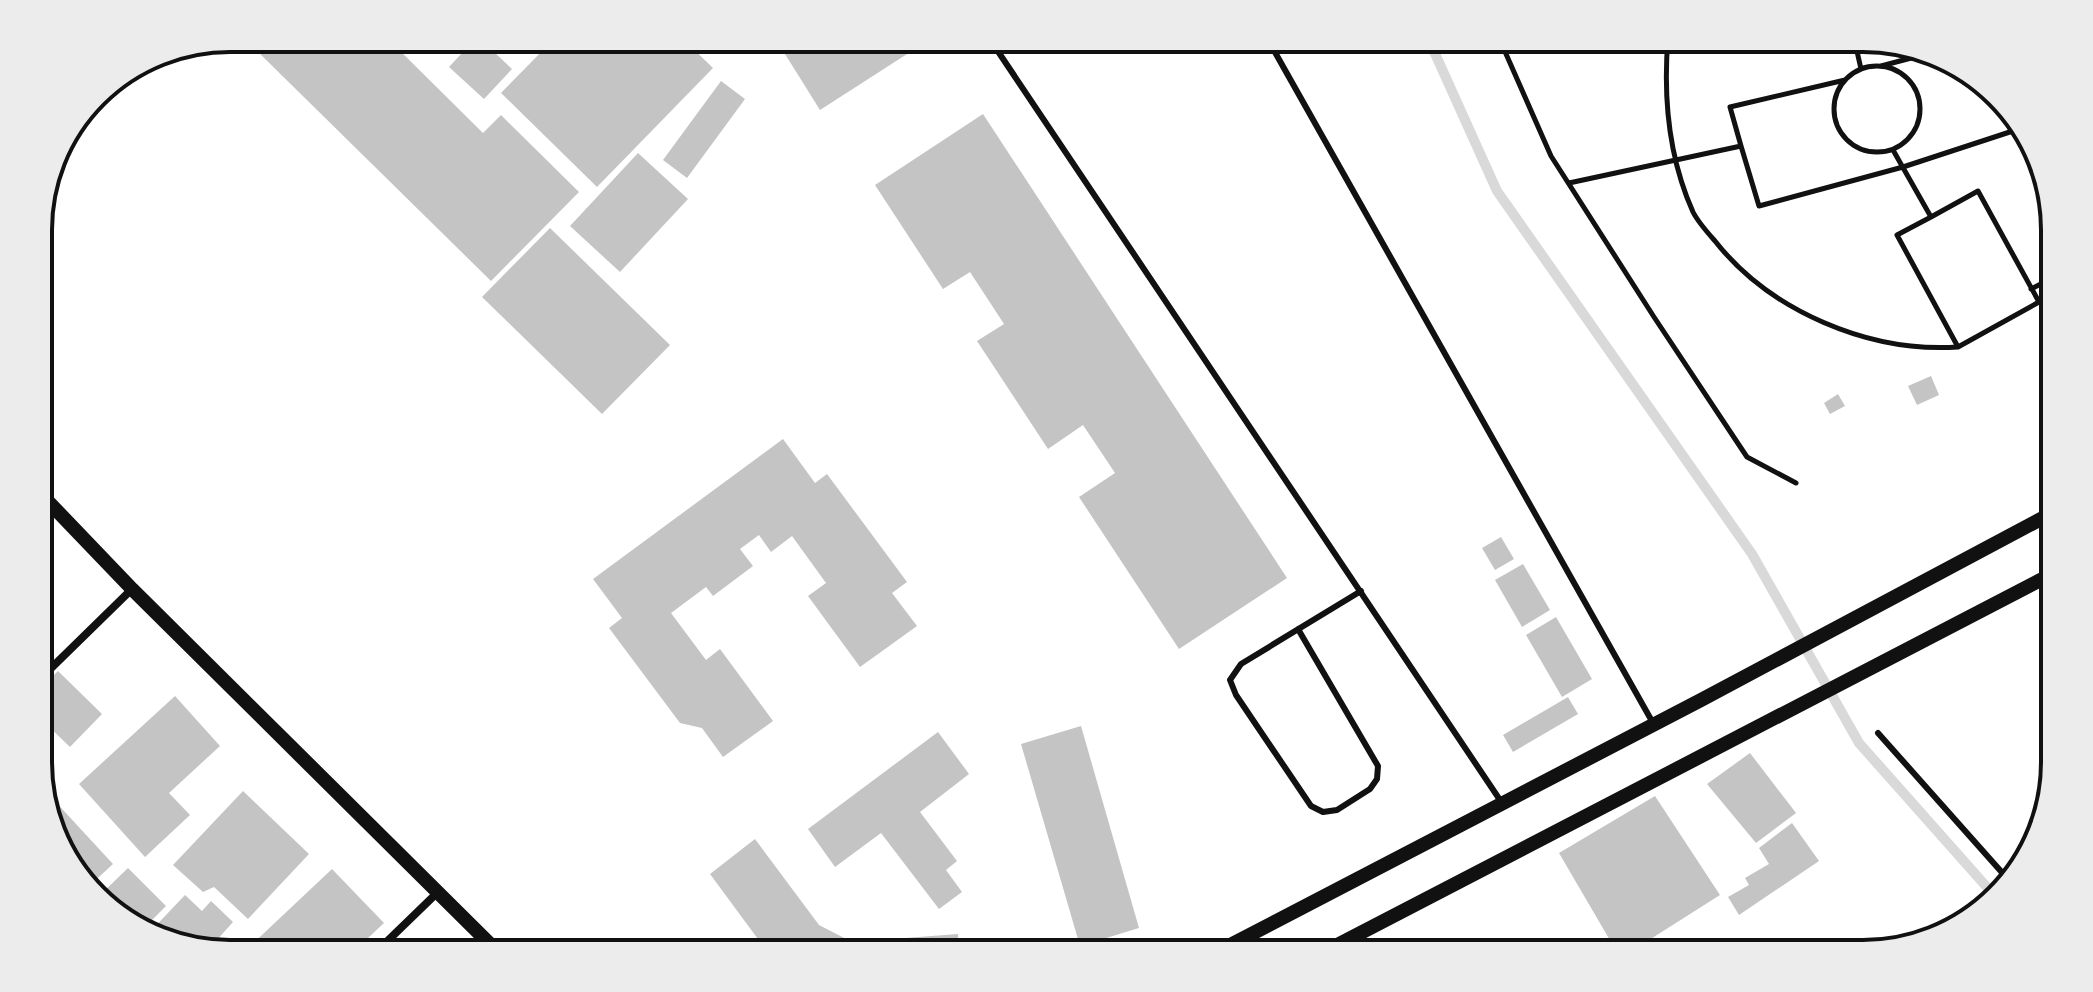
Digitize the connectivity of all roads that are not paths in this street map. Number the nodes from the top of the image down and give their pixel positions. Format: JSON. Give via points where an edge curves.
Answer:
{"nodes":[{"id":1,"x":998,"y":52,"type":"edge"},
{"id":2,"x":1275,"y":52,"type":"edge"},
{"id":3,"x":52,"y":506,"type":"edge"},
{"id":4,"x":2041,"y":519,"type":"edge"},
{"id":5,"x":2041,"y":580,"type":"edge"},
{"id":6,"x":132,"y":589,"type":"junction"},
{"id":7,"x":1361,"y":591,"type":"junction"},
{"id":8,"x":1298,"y":629,"type":"junction"},
{"id":9,"x":52,"y":667,"type":"edge"},
{"id":10,"x":1653,"y":723,"type":"junction"},
{"id":11,"x":1878,"y":733,"type":"dead end"},
{"id":12,"x":1502,"y":803,"type":"junction"},
{"id":13,"x":2002,"y":873,"type":"edge"},
{"id":14,"x":438,"y":892,"type":"junction"},
{"id":15,"x":388,"y":940,"type":"edge"},
{"id":16,"x":486,"y":940,"type":"edge"},
{"id":17,"x":1240,"y":940,"type":"edge"},
{"id":18,"x":1347,"y":940,"type":"edge"}],
"edges":[{"from":1,"to":7,"type":"lane"},
{"from":2,"to":10,"type":"lane"},
{"from":3,"to":6,"type":"street"},
{"from":4,"to":10,"type":"street"},
{"from":5,"to":18,"type":"street"},
{"from":6,"to":9,"type":"street"},
{"from":6,"to":14,"type":"street"},
{"from":7,"to":8,"type":"lane"},
{"from":7,"to":12,"type":"lane"},
{"from":8,"to":8,"type":"lane","via":[[1241,664],[1230,680],[1311,806],[1323,812],[1337,810],[1370,789],[1378,766]]},
{"from":10,"to":12,"type":"street"},
{"from":11,"to":13,"type":"lane"},
{"from":12,"to":17,"type":"street"},
{"from":14,"to":15,"type":"street"},
{"from":14,"to":16,"type":"street"}]}
